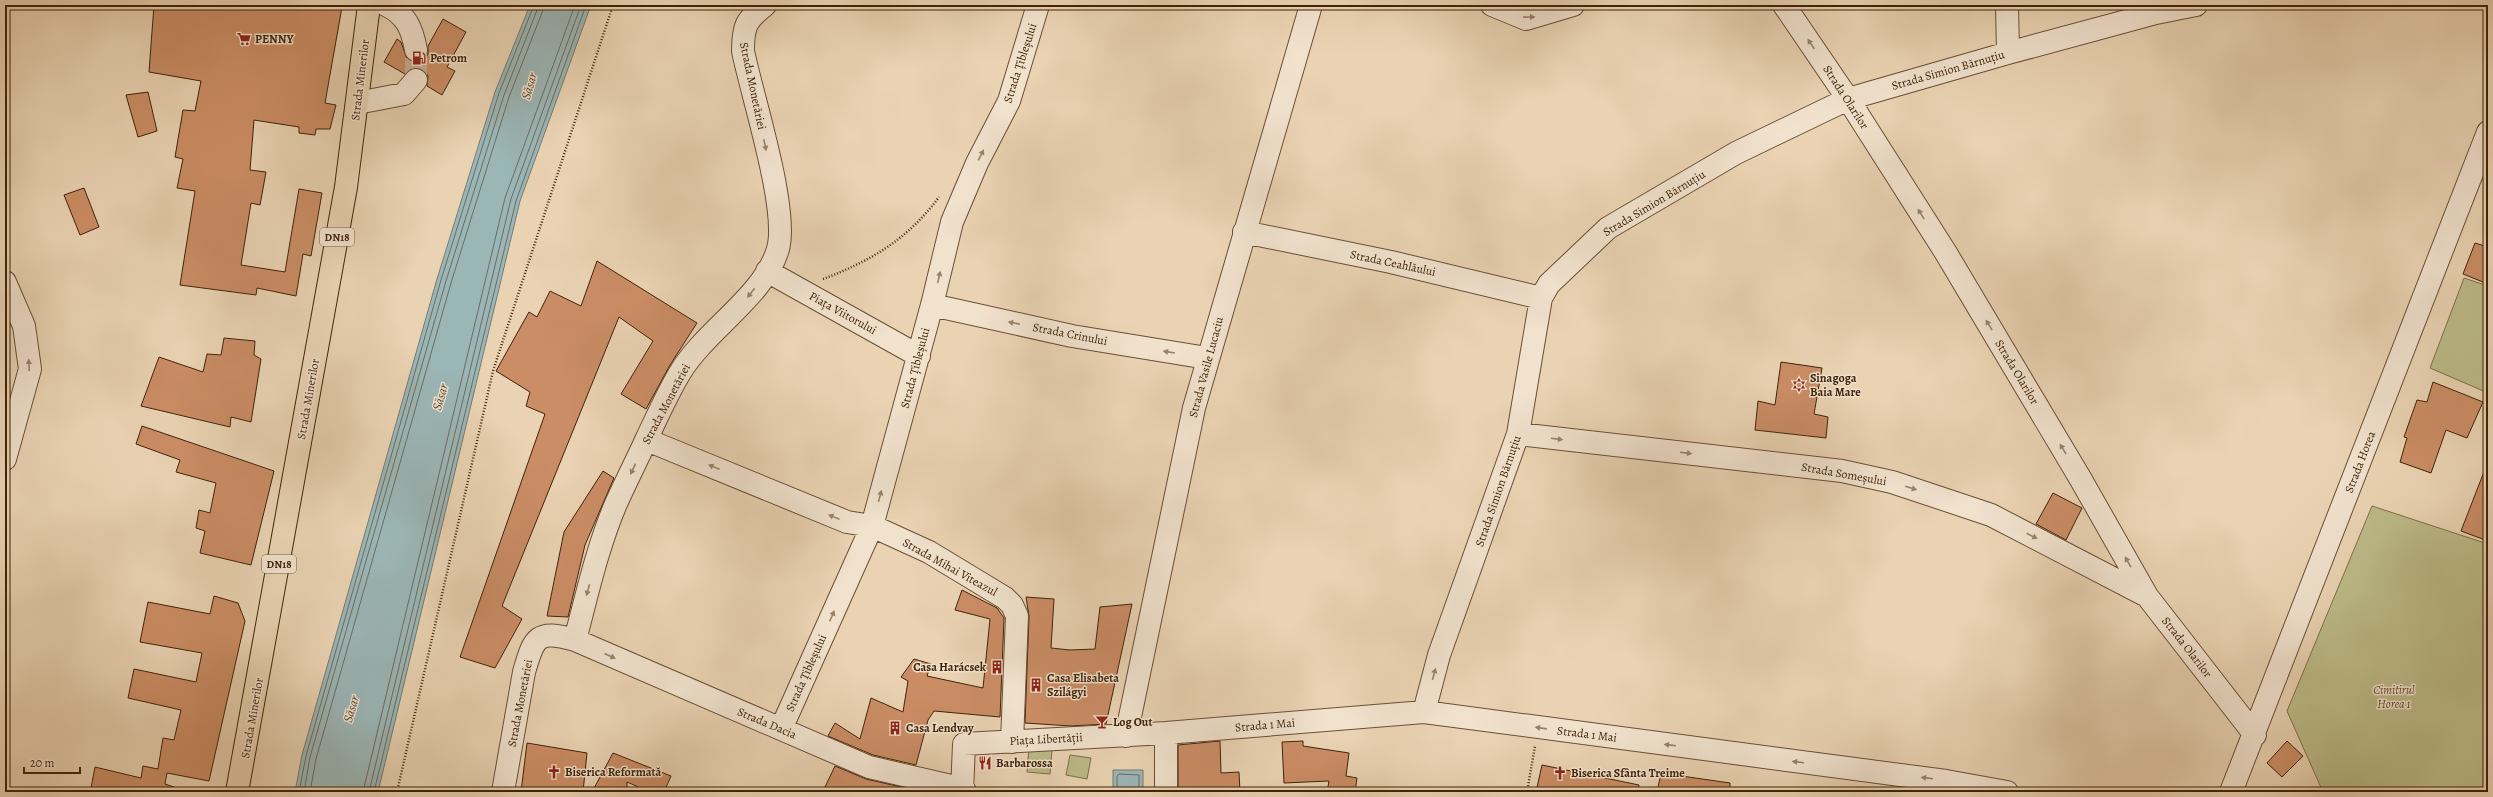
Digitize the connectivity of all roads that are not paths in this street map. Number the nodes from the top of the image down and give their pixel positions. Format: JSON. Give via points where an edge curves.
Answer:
{"nodes":[{"id":1,"x":369,"y":5,"type":"edge"},
{"id":2,"x":386,"y":5,"type":"edge"},
{"id":3,"x":765,"y":5,"type":"edge"},
{"id":4,"x":1038,"y":5,"type":"edge"},
{"id":5,"x":1311,"y":5,"type":"edge"},
{"id":6,"x":1492,"y":5,"type":"edge"},
{"id":7,"x":1573,"y":5,"type":"edge"},
{"id":8,"x":1784,"y":5,"type":"edge"},
{"id":9,"x":2007,"y":5,"type":"edge"},
{"id":10,"x":2196,"y":5,"type":"edge"},
{"id":11,"x":416,"y":50,"type":"tunnel mouth"},
{"id":12,"x":2008,"y":53,"type":"junction"},
{"id":13,"x":416,"y":80,"type":"tunnel mouth"},
{"id":14,"x":1848,"y":99,"type":"junction"},
{"id":15,"x":357,"y":103,"type":"junction"},
{"id":16,"x":2488,"y":132,"type":"edge"},
{"id":17,"x":2479,"y":179,"type":"edge"},
{"id":18,"x":1244,"y":232,"type":"junction"},
{"id":19,"x":767,"y":271,"type":"junction"},
{"id":20,"x":5,"y":282,"type":"edge"},
{"id":21,"x":1541,"y":298,"type":"junction"},
{"id":22,"x":932,"y":305,"type":"junction"},
{"id":23,"x":919,"y":356,"type":"junction"},
{"id":24,"x":1208,"y":358,"type":"junction"},
{"id":25,"x":12,"y":406,"type":"edge"},
{"id":26,"x":1518,"y":434,"type":"junction"},
{"id":27,"x":647,"y":440,"type":"junction"},
{"id":28,"x":5,"y":459,"type":"edge"},
{"id":29,"x":872,"y":526,"type":"junction"},
{"id":30,"x":2147,"y":596,"type":"junction"},
{"id":31,"x":575,"y":640,"type":"junction"},
{"id":32,"x":1424,"y":712,"type":"junction"},
{"id":33,"x":782,"y":729,"type":"junction"},
{"id":34,"x":1166,"y":733,"type":"junction"},
{"id":35,"x":1126,"y":735,"type":"junction"},
{"id":36,"x":2255,"y":735,"type":"junction"},
{"id":37,"x":1012,"y":742,"type":"junction"},
{"id":38,"x":963,"y":790,"type":"edge"},
{"id":39,"x":237,"y":792,"type":"edge"},
{"id":40,"x":503,"y":792,"type":"edge"},
{"id":41,"x":1166,"y":792,"type":"edge"},
{"id":42,"x":2007,"y":792,"type":"edge"},
{"id":43,"x":2231,"y":792,"type":"edge"}],
"edges":[{"from":1,"to":15,"type":"main road","name":"Strada Minerilor","number":"DN18"},
{"from":2,"to":11,"type":"street","via":[[397,10],[411,26]]},
{"from":3,"to":19,"type":"street","name":"Strada Monetăriei","one_way":true,"via":[[751,16],[743,30],[743,51],[775,191],[780,224],[778,249]]},
{"from":22,"to":4,"type":"street","name":"Strada Țibleșului","one_way":true,"via":[[952,222],[977,163],[1009,101]]},
{"from":5,"to":18,"type":"street","name":"Strada Vasile Lucaciu"},
{"from":6,"to":7,"type":"street","one_way":true,"via":[[1526,19]]},
{"from":14,"to":8,"type":"street","name":"Strada Olarilor","one_way":true},
{"from":9,"to":12,"type":"street"},
{"from":10,"to":12,"type":"street","name":"Strada Simion Bărnuțiu","via":[[2156,13]]},
{"from":12,"to":14,"type":"street","name":"Strada Simion Bărnuțiu"},
{"from":13,"to":15,"type":"street","via":[[404,94]]},
{"from":14,"to":21,"type":"street","name":"Strada Simion Bărnuțiu","via":[[1736,153],[1608,228],[1549,284]]},
{"from":30,"to":14,"type":"street","name":"Strada Olarilor","one_way":true,"via":[[1954,267]]},
{"from":15,"to":39,"type":"main road","name":"Strada Minerilor","number":"DN18","via":[[346,187]]},
{"from":16,"to":17,"type":"street","name":"Strada Horea"},
{"from":17,"to":36,"type":"street","name":"Strada Horea"},
{"from":18,"to":21,"type":"street","name":"Strada Ceahlăului","via":[[1391,262]]},
{"from":18,"to":24,"type":"street","name":"Strada Vasile Lucaciu"},
{"from":19,"to":23,"type":"street","name":"Piața Viitorului"},
{"from":19,"to":27,"type":"street","name":"Strada Monetăriei","one_way":true,"via":[[749,296],[704,341],[681,370]]},
{"from":25,"to":20,"type":"street","one_way":true,"via":[[30,369],[24,326]]},
{"from":21,"to":26,"type":"street","name":"Strada Simion Bărnuțiu"},
{"from":22,"to":23,"type":"street","name":"Strada Țibleșului"},
{"from":24,"to":22,"type":"street","name":"Strada Crinului","one_way":true,"via":[[1072,336]]},
{"from":29,"to":23,"type":"street","name":"Strada Țibleșului","one_way":true},
{"from":24,"to":35,"type":"street","name":"Strada Vasile Lucaciu","via":[[1194,408]]},
{"from":25,"to":28,"type":"street"},
{"from":26,"to":30,"type":"street","name":"Strada Someșului","one_way":true,"via":[[1842,471],[1892,482],[1991,515]]},
{"from":32,"to":26,"type":"street","name":"Strada Simion Bărnuțiu","one_way":true,"via":[[1439,655]]},
{"from":29,"to":27,"type":"street","name":"Strada Mihai Viteazul","one_way":true,"via":[[847,522]]},
{"from":27,"to":31,"type":"street","name":"Strada Monetăriei","one_way":true,"via":[[615,506],[597,556]]},
{"from":33,"to":29,"type":"street","name":"Strada Țibleșului","one_way":true},
{"from":29,"to":37,"type":"street","name":"Strada Mihai Viteazul","via":[[929,552],[1012,605],[1017,628]]},
{"from":30,"to":36,"type":"street","name":"Strada Olarilor"},
{"from":31,"to":33,"type":"street","name":"Strada Dacia","one_way":true},
{"from":31,"to":40,"type":"street","name":"Strada Monetăriei","via":[[552,633],[536,640],[529,654]]},
{"from":32,"to":34,"type":"street","name":"Strada 1 Mai"},
{"from":42,"to":32,"type":"street","name":"Strada 1 Mai","one_way":true,"via":[[1946,781]]},
{"from":33,"to":38,"type":"street","name":"Strada Dacia","via":[[869,767]]},
{"from":34,"to":35,"type":"street","name":"Piața Libertății"},
{"from":34,"to":41,"type":"street"},
{"from":35,"to":37,"type":"street","name":"Piața Libertății"},
{"from":36,"to":43,"type":"street","name":"Strada Horea"},
{"from":37,"to":38,"type":"street","name":"Piața Libertății","via":[[964,744]]}]}
